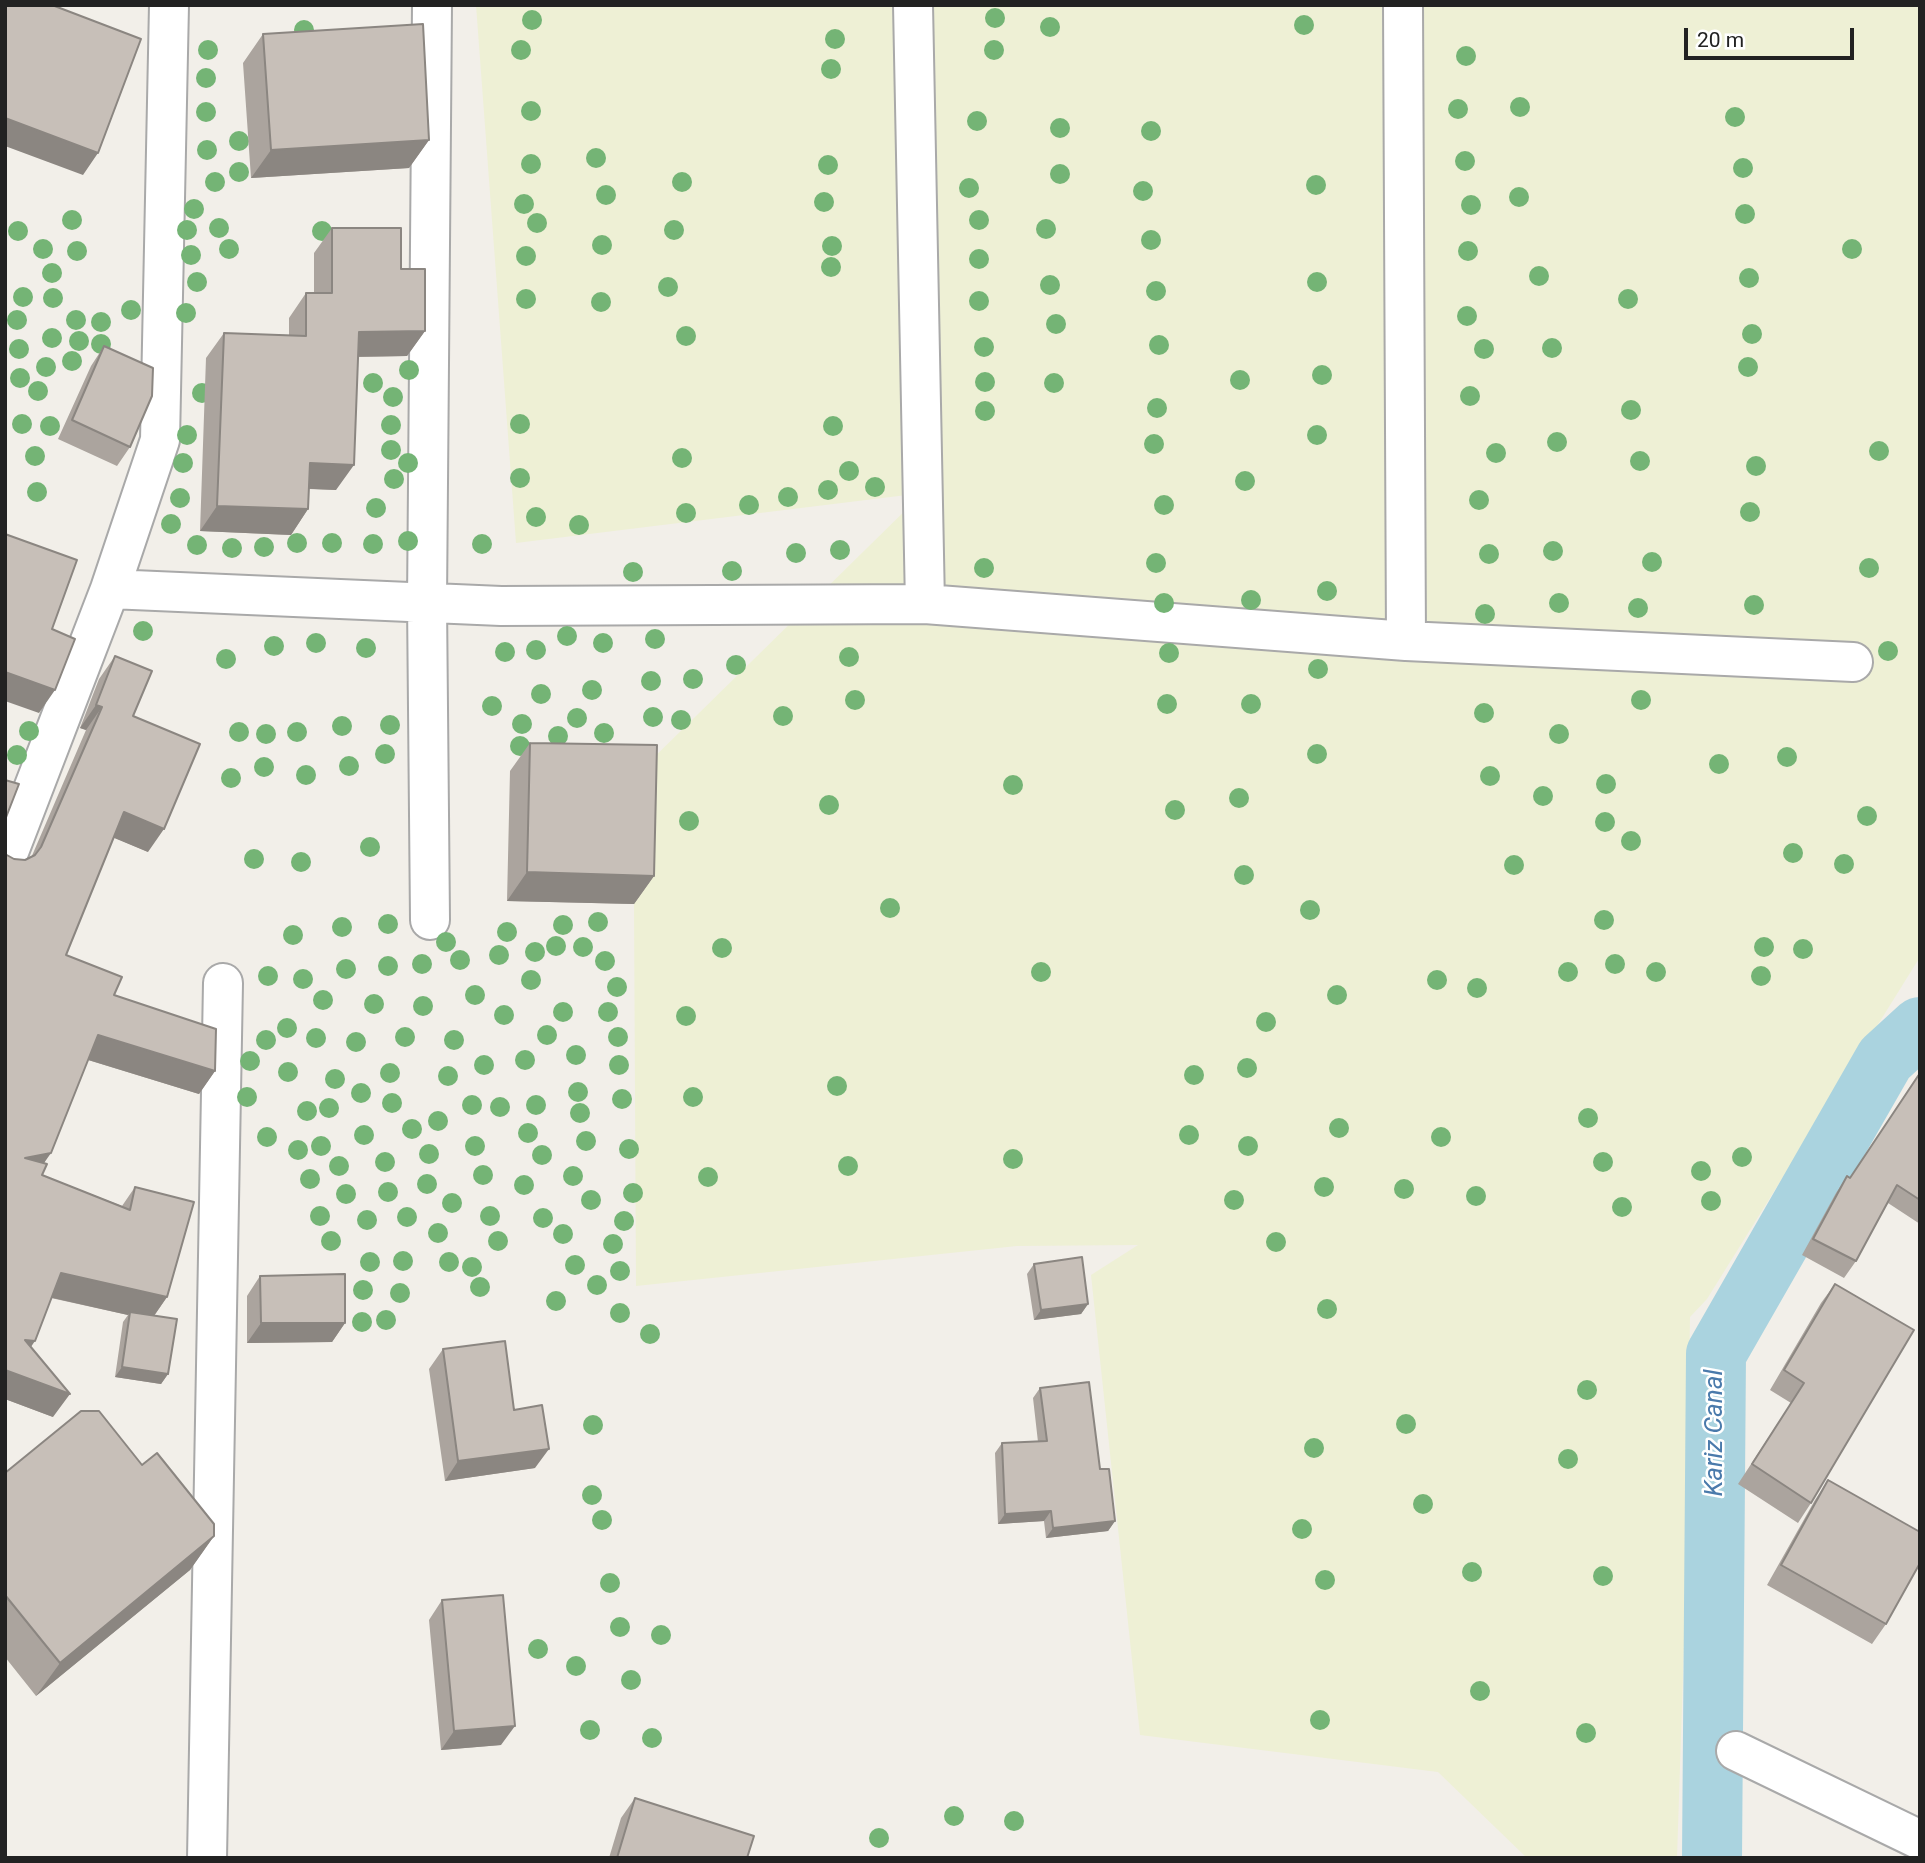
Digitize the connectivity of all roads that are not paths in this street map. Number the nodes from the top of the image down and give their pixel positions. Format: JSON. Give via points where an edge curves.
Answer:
{"nodes":[{"id":1,"x":169,"y":5,"type":"edge"},
{"id":2,"x":432,"y":5,"type":"edge"},
{"id":3,"x":913,"y":5,"type":"edge"},
{"id":4,"x":1404,"y":5,"type":"edge"},
{"id":5,"x":110,"y":589,"type":"junction"},
{"id":6,"x":427,"y":602,"type":"junction"},
{"id":7,"x":925,"y":604,"type":"junction"},
{"id":8,"x":1406,"y":641,"type":"junction"},
{"id":9,"x":1853,"y":662,"type":"dead end"},
{"id":10,"x":5,"y":862,"type":"edge"},
{"id":11,"x":430,"y":920,"type":"dead end"},
{"id":12,"x":223,"y":983,"type":"dead end"},
{"id":13,"x":1735,"y":1751,"type":"dead end"},
{"id":14,"x":1920,"y":1840,"type":"edge"},
{"id":15,"x":207,"y":1858,"type":"edge"}],
"edges":[{"from":1,"to":5,"type":"street","via":[[160,440]]},
{"from":2,"to":6,"type":"street"},
{"from":3,"to":7,"type":"street"},
{"from":4,"to":8,"type":"street"},
{"from":5,"to":6,"type":"street"},
{"from":5,"to":10,"type":"street"},
{"from":6,"to":7,"type":"street","via":[[500,606]]},
{"from":6,"to":11,"type":"street"},
{"from":7,"to":8,"type":"street"},
{"from":8,"to":9,"type":"street"},
{"from":12,"to":15,"type":"street"},
{"from":13,"to":14,"type":"street"}]}
